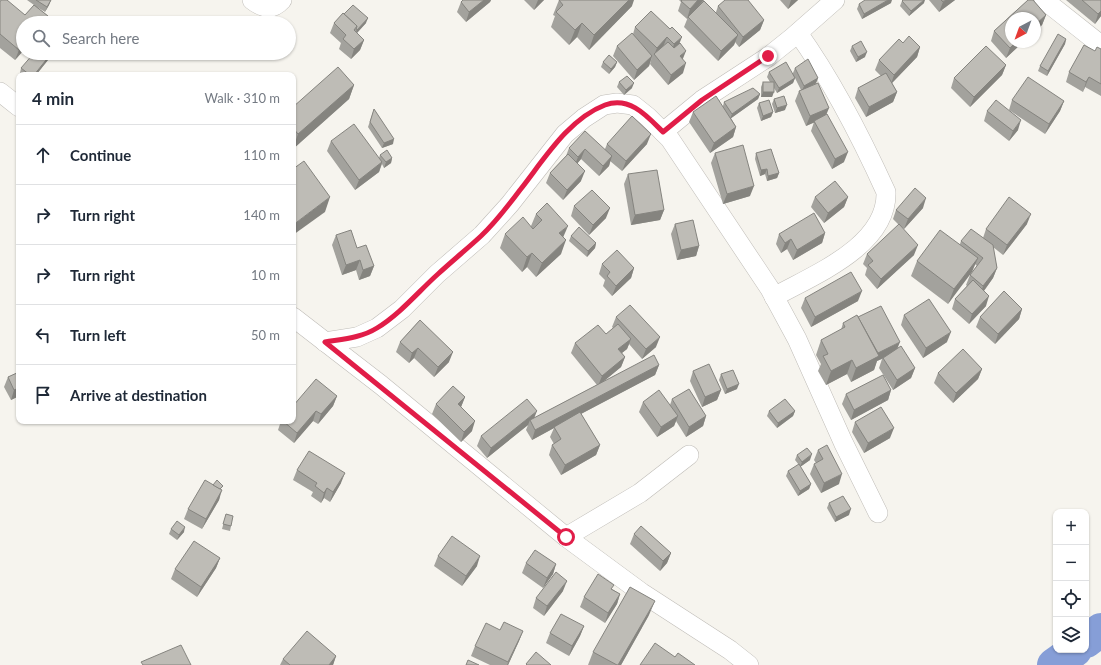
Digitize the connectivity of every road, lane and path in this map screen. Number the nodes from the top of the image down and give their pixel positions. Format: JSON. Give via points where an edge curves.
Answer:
{"nodes":[{"id":1,"x":252,"y":0,"type":"edge"},
{"id":2,"x":282,"y":0,"type":"edge"},
{"id":3,"x":835,"y":0,"type":"edge"},
{"id":4,"x":1044,"y":0,"type":"edge"},
{"id":5,"x":798,"y":33,"type":"junction"},
{"id":6,"x":1101,"y":45,"type":"edge"},
{"id":7,"x":0,"y":92,"type":"edge"},
{"id":8,"x":16,"y":105,"type":"edge"},
{"id":9,"x":663,"y":132,"type":"junction"},
{"id":10,"x":774,"y":297,"type":"junction"},
{"id":11,"x":296,"y":319,"type":"edge"},
{"id":12,"x":325,"y":342,"type":"junction"},
{"id":13,"x":689,"y":455,"type":"dead end"},
{"id":14,"x":878,"y":513,"type":"dead end"},
{"id":15,"x":566,"y":537,"type":"junction"},
{"id":16,"x":749,"y":665,"type":"edge"}],
"edges":[{"from":1,"to":2,"type":"street","via":[[262,7],[269,8]]},
{"from":3,"to":5,"type":"street"},
{"from":4,"to":6,"type":"street"},
{"from":5,"to":9,"type":"street","via":[[702,100]]},
{"from":5,"to":10,"type":"street","via":[[834,88],[860,137],[886,192],[886,200],[879,222],[857,248]]},
{"from":7,"to":8,"type":"street"},
{"from":9,"to":10,"type":"street"},
{"from":9,"to":12,"type":"street","via":[[633,105],[604,105],[565,134],[482,235],[402,309],[377,328],[357,337]]},
{"from":10,"to":14,"type":"street","via":[[797,339]]},
{"from":11,"to":12,"type":"street"},
{"from":12,"to":15,"type":"street"},
{"from":13,"to":15,"type":"street","via":[[640,493]]},
{"from":15,"to":16,"type":"street","via":[[642,593]]}]}
